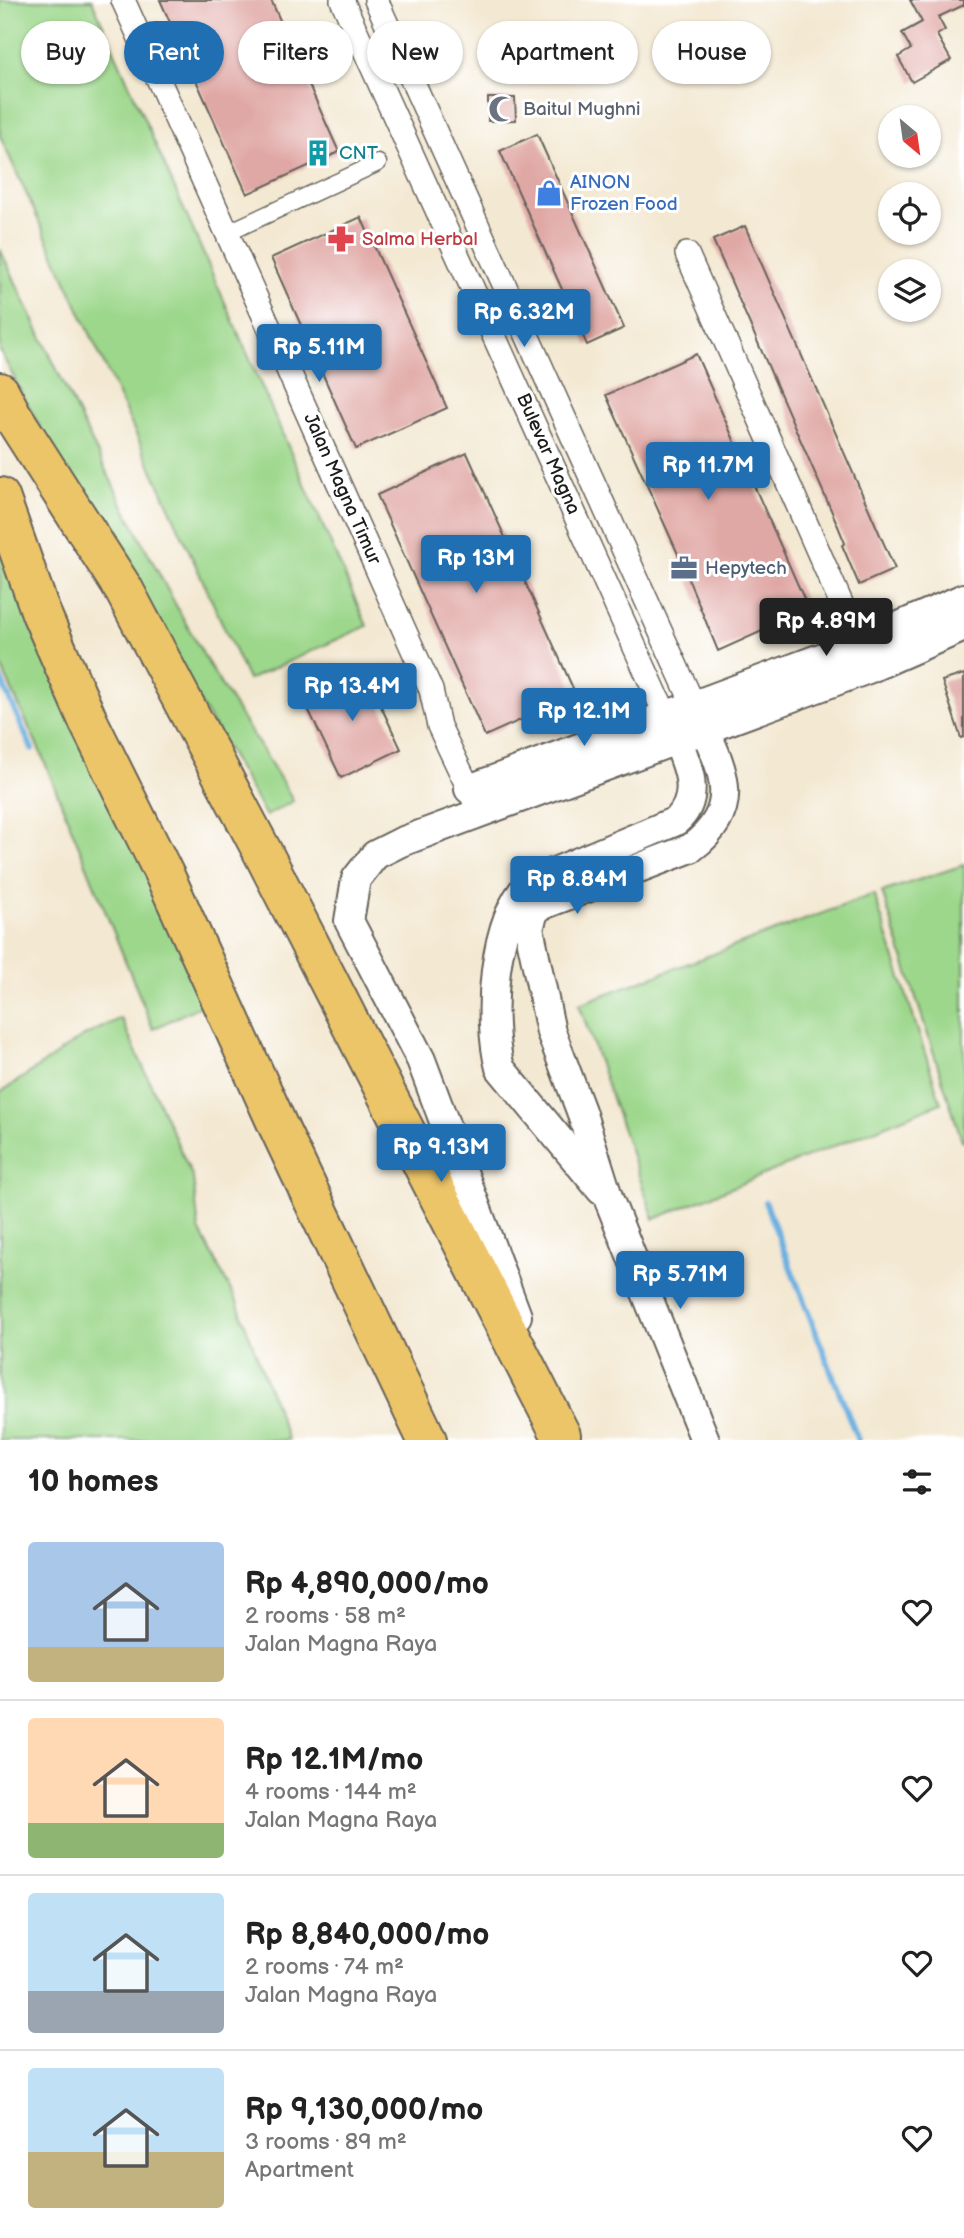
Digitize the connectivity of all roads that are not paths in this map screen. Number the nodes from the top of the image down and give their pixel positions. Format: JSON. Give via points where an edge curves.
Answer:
{"nodes":[{"id":1,"x":123,"y":0,"type":"edge"},
{"id":2,"x":342,"y":0,"type":"edge"},
{"id":3,"x":376,"y":0,"type":"edge"},
{"id":4,"x":378,"y":163,"type":"dead end"},
{"id":5,"x":227,"y":233,"type":"junction"},
{"id":6,"x":687,"y":254,"type":"dead end"},
{"id":7,"x":6,"y":404,"type":"edge"},
{"id":8,"x":0,"y":497,"type":"edge"},
{"id":9,"x":964,"y":598,"type":"edge"},
{"id":10,"x":845,"y":612,"type":"dead end"},
{"id":11,"x":964,"y":627,"type":"edge"},
{"id":12,"x":700,"y":718,"type":"junction"},
{"id":13,"x":671,"y":728,"type":"junction"},
{"id":14,"x":474,"y":800,"type":"junction"},
{"id":15,"x":609,"y":1200,"type":"junction"},
{"id":16,"x":562,"y":1437,"type":"edge"},
{"id":17,"x":427,"y":1440,"type":"edge"},
{"id":18,"x":705,"y":1440,"type":"edge"}],
"edges":[{"from":1,"to":5,"type":"street","name":"Jalan Magna Timur"},
{"from":2,"to":13,"type":"street","name":"Bulevar Magna"},
{"from":3,"to":12,"type":"street","name":"Bulevar Magna"},
{"from":4,"to":5,"type":"street"},
{"from":5,"to":14,"type":"street","name":"Jalan Magna Timur","via":[[431,690],[439,726]]},
{"from":6,"to":10,"type":"street"},
{"from":7,"to":16,"type":"highway","via":[[124,590]]},
{"from":8,"to":17,"type":"highway","via":[[41,612],[89,723],[166,876]]},
{"from":9,"to":12,"type":"street"},
{"from":11,"to":12,"type":"street","via":[[868,669]]},
{"from":12,"to":13,"type":"street"},
{"from":12,"to":15,"type":"street","via":[[723,776],[726,798],[708,835],[691,848],[540,906],[530,920],[530,940],[551,1032]]},
{"from":13,"to":14,"type":"street"},
{"from":13,"to":15,"type":"street","via":[[692,783],[690,805],[684,814],[520,891],[494,983],[500,1068]]},
{"from":14,"to":16,"type":"street","via":[[375,855],[356,879],[349,921],[421,1060]]},
{"from":15,"to":18,"type":"street"}]}
